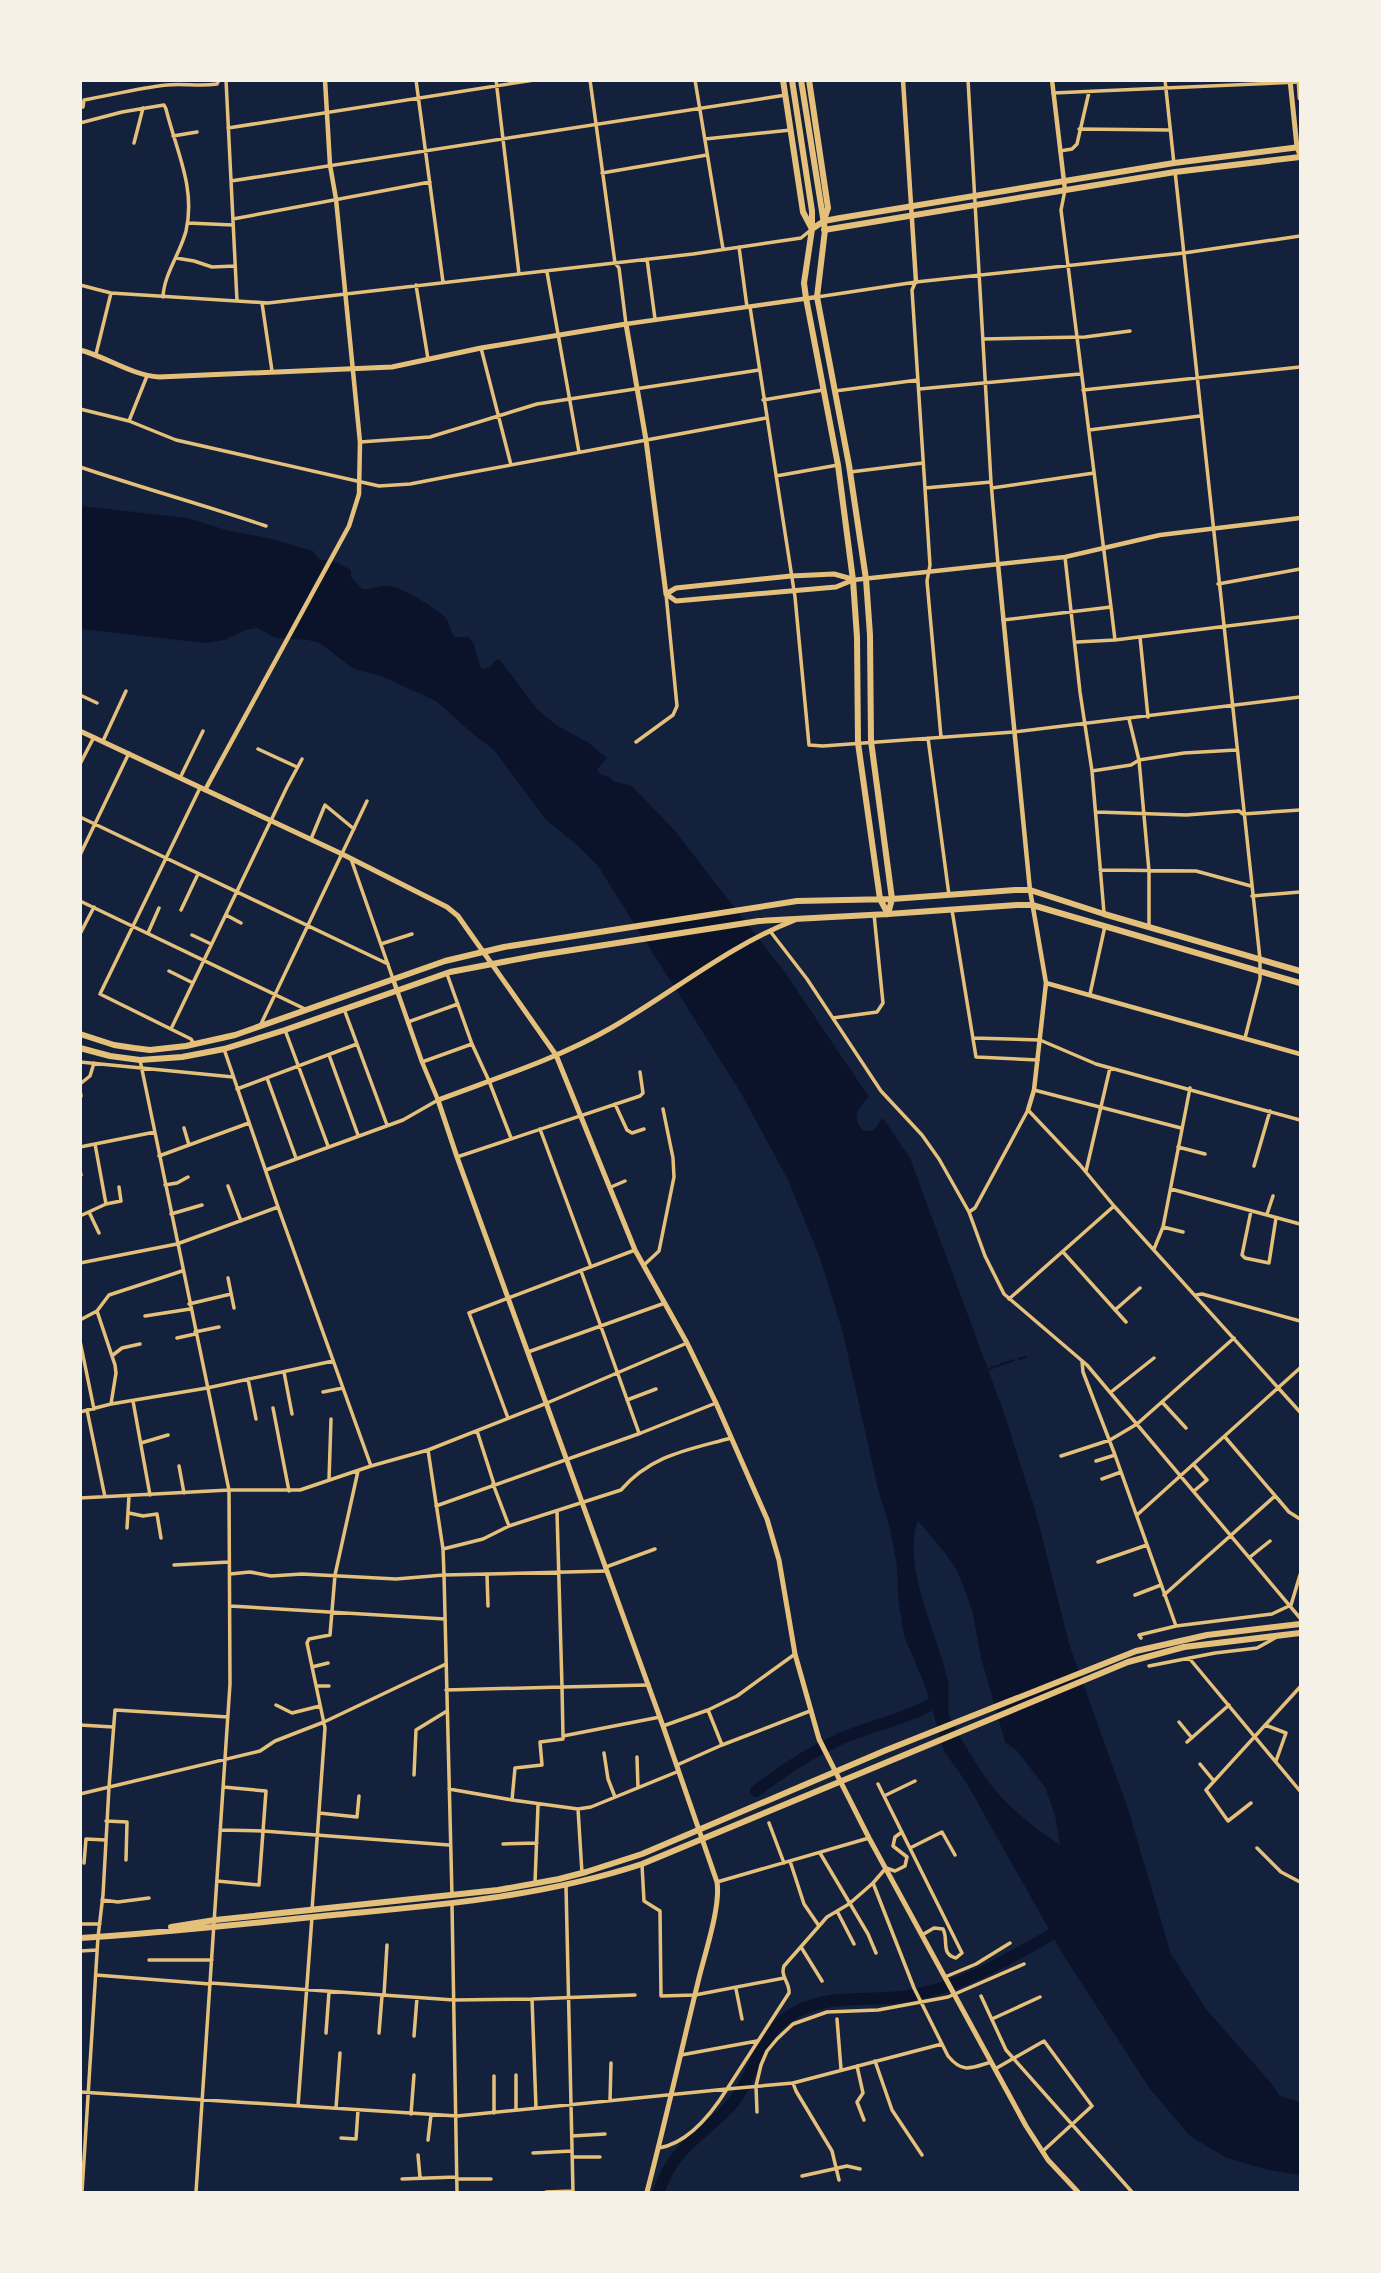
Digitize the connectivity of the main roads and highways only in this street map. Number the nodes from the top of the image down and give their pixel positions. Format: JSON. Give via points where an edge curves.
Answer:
{"nodes":[{"id":1,"x":783,"y":80,"type":"edge"},
{"id":2,"x":792,"y":80,"type":"edge"},
{"id":3,"x":801,"y":80,"type":"edge"},
{"id":4,"x":809,"y":80,"type":"edge"},
{"id":5,"x":1299,"y":81,"type":"edge"},
{"id":6,"x":1290,"y":82,"type":"edge"},
{"id":7,"x":1300,"y":98,"type":"edge"},
{"id":8,"x":1299,"y":147,"type":"edge"},
{"id":9,"x":1300,"y":156,"type":"edge"},
{"id":10,"x":975,"y":201,"type":"junction"},
{"id":11,"x":824,"y":221,"type":"junction"},
{"id":12,"x":812,"y":229,"type":"junction"},
{"id":13,"x":825,"y":230,"type":"junction"},
{"id":14,"x":80,"y":350,"type":"edge"},
{"id":15,"x":853,"y":580,"type":"junction"},
{"id":16,"x":666,"y":594,"type":"junction"},
{"id":17,"x":80,"y":731,"type":"edge"},
{"id":18,"x":880,"y":899,"type":"junction"},
{"id":19,"x":892,"y":899,"type":"junction"},
{"id":20,"x":888,"y":914,"type":"junction"},
{"id":21,"x":801,"y":918,"type":"junction"},
{"id":22,"x":1300,"y":971,"type":"edge"},
{"id":23,"x":1300,"y":983,"type":"edge"},
{"id":24,"x":80,"y":1034,"type":"edge"},
{"id":25,"x":80,"y":1048,"type":"edge"},
{"id":26,"x":556,"y":1055,"type":"junction"},
{"id":27,"x":1300,"y":1624,"type":"edge"},
{"id":28,"x":1300,"y":1633,"type":"edge"},
{"id":29,"x":1118,"y":1661,"type":"junction"},
{"id":30,"x":835,"y":1772,"type":"junction"},
{"id":31,"x":840,"y":1782,"type":"junction"},
{"id":32,"x":698,"y":1828,"type":"junction"},
{"id":33,"x":702,"y":1838,"type":"junction"},
{"id":34,"x":312,"y":1913,"type":"junction"},
{"id":35,"x":80,"y":1938,"type":"edge"},
{"id":36,"x":647,"y":2193,"type":"edge"},
{"id":37,"x":1078,"y":2193,"type":"edge"}],
"edges":[{"from":1,"to":12,"type":"main road","via":[[803,212]]},
{"from":2,"to":12,"type":"main road"},
{"from":3,"to":11,"type":"main road"},
{"from":4,"to":11,"type":"main road","via":[[828,208]]},
{"from":5,"to":7,"type":"main road"},
{"from":6,"to":8,"type":"main road"},
{"from":8,"to":9,"type":"main road"},
{"from":8,"to":10,"type":"main road","via":[[1174,163]]},
{"from":9,"to":10,"type":"main road"},
{"from":10,"to":11,"type":"main road"},
{"from":10,"to":13,"type":"main road"},
{"from":11,"to":12,"type":"main road"},
{"from":11,"to":13,"type":"main road"},
{"from":12,"to":13,"type":"main road"},
{"from":12,"to":15,"type":"main road","via":[[804,283],[838,465]]},
{"from":13,"to":19,"type":"main road","via":[[817,297],[866,579],[871,741]]},
{"from":14,"to":16,"type":"main road","via":[[147,376],[392,367],[626,324]]},
{"from":15,"to":16,"type":"main road","via":[[834,574],[791,576],[676,588]]},
{"from":15,"to":16,"type":"main road","via":[[835,587],[676,601]]},
{"from":15,"to":18,"type":"main road","via":[[858,743]]},
{"from":17,"to":26,"type":"main road","via":[[396,880],[453,912]]},
{"from":18,"to":19,"type":"main road"},
{"from":18,"to":20,"type":"main road"},
{"from":18,"to":24,"type":"main road","via":[[797,901],[504,947],[444,961],[260,1026],[194,1044],[150,1050]]},
{"from":19,"to":20,"type":"main road"},
{"from":19,"to":22,"type":"main road","via":[[1030,890]]},
{"from":20,"to":21,"type":"main road"},
{"from":20,"to":23,"type":"main road","via":[[1032,905]]},
{"from":21,"to":25,"type":"main road","via":[[478,967],[224,1049],[182,1057],[141,1060]]},
{"from":21,"to":26,"type":"main road","via":[[768,932],[612,1027]]},
{"from":26,"to":30,"type":"main road","via":[[642,1266],[687,1343],[774,1538],[810,1712]]},
{"from":26,"to":32,"type":"main road","via":[[438,1100]]},
{"from":27,"to":29,"type":"main road","via":[[1185,1638]]},
{"from":28,"to":29,"type":"main road","via":[[1184,1647]]},
{"from":29,"to":30,"type":"main road"},
{"from":29,"to":31,"type":"main road"},
{"from":30,"to":31,"type":"main road"},
{"from":30,"to":32,"type":"main road"},
{"from":31,"to":33,"type":"main road"},
{"from":31,"to":37,"type":"main road","via":[[1026,2126]]},
{"from":32,"to":33,"type":"main road"},
{"from":32,"to":34,"type":"main road","via":[[642,1854],[535,1884]]},
{"from":33,"to":34,"type":"main road","via":[[642,1864],[566,1886],[452,1903]]},
{"from":33,"to":36,"type":"main road","via":[[717,1882],[715,1909]]},
{"from":34,"to":35,"type":"main road"}]}
